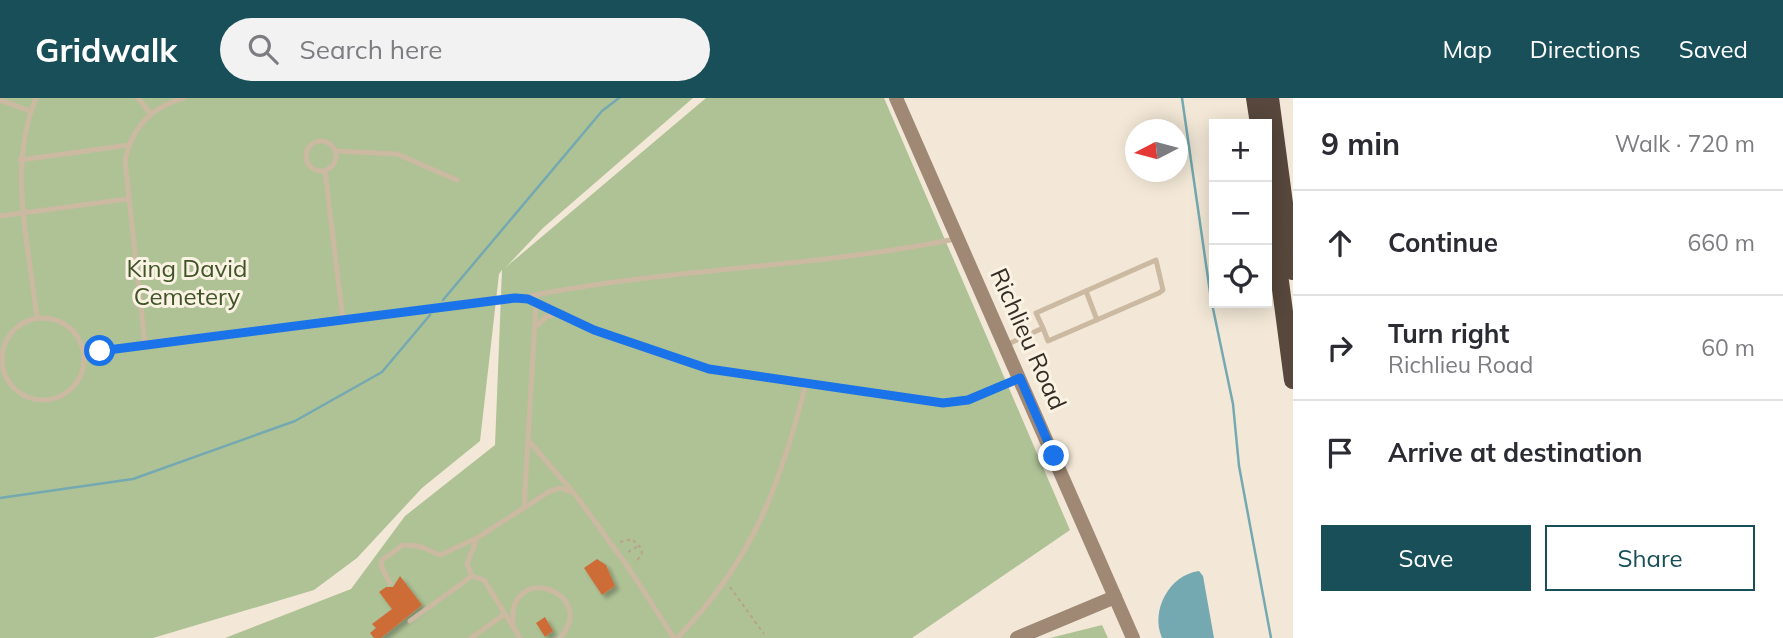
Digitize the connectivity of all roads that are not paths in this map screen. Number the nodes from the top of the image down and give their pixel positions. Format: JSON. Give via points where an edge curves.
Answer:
{"nodes":[{"id":1,"x":36,"y":98,"type":"edge"},
{"id":2,"x":138,"y":98,"type":"edge"},
{"id":3,"x":184,"y":98,"type":"edge"},
{"id":4,"x":897,"y":98,"type":"edge"},
{"id":5,"x":1255,"y":98,"type":"edge"},
{"id":6,"x":1270,"y":98,"type":"edge"},
{"id":7,"x":0,"y":100,"type":"edge"},
{"id":8,"x":30,"y":111,"type":"junction"},
{"id":9,"x":150,"y":113,"type":"junction"},
{"id":10,"x":1258,"y":119,"type":"edge"},
{"id":11,"x":129,"y":145,"type":"junction"},
{"id":12,"x":336,"y":151,"type":"junction"},
{"id":13,"x":20,"y":160,"type":"junction"},
{"id":14,"x":325,"y":171,"type":"junction"},
{"id":15,"x":457,"y":180,"type":"dead end"},
{"id":16,"x":127,"y":199,"type":"junction"},
{"id":17,"x":24,"y":213,"type":"junction"},
{"id":18,"x":0,"y":216,"type":"edge"},
{"id":19,"x":1272,"y":221,"type":"edge"},
{"id":20,"x":958,"y":238,"type":"junction"},
{"id":21,"x":1293,"y":271,"type":"edge"},
{"id":22,"x":1086,"y":291,"type":"junction"},
{"id":23,"x":520,"y":298,"type":"junction"},
{"id":24,"x":536,"y":303,"type":"junction"},
{"id":25,"x":556,"y":314,"type":"junction"},
{"id":26,"x":37,"y":318,"type":"junction"},
{"id":27,"x":343,"y":320,"type":"junction"},
{"id":28,"x":1097,"y":320,"type":"junction"},
{"id":29,"x":1043,"y":328,"type":"junction"},
{"id":30,"x":536,"y":329,"type":"junction"},
{"id":31,"x":145,"y":344,"type":"junction"},
{"id":32,"x":1006,"y":345,"type":"junction"},
{"id":33,"x":84,"y":354,"type":"junction"},
{"id":34,"x":1,"y":364,"type":"edge"},
{"id":35,"x":1020,"y":378,"type":"junction"},
{"id":36,"x":1293,"y":380,"type":"edge"},
{"id":37,"x":806,"y":383,"type":"junction"},
{"id":38,"x":528,"y":440,"type":"junction"},
{"id":39,"x":574,"y":493,"type":"junction"},
{"id":40,"x":524,"y":508,"type":"junction"},
{"id":41,"x":477,"y":538,"type":"junction"},
{"id":42,"x":472,"y":576,"type":"junction"},
{"id":43,"x":390,"y":583,"type":"dead end"},
{"id":44,"x":1115,"y":597,"type":"junction"},
{"id":45,"x":505,"y":614,"type":"junction"},
{"id":46,"x":410,"y":621,"type":"dead end"},
{"id":47,"x":519,"y":636,"type":"edge"},
{"id":48,"x":471,"y":638,"type":"edge"},
{"id":49,"x":510,"y":638,"type":"edge"},
{"id":50,"x":560,"y":638,"type":"edge"},
{"id":51,"x":676,"y":638,"type":"edge"},
{"id":52,"x":1017,"y":638,"type":"edge"},
{"id":53,"x":1133,"y":638,"type":"edge"}],
"edges":[{"from":1,"to":8,"type":"lane"},
{"from":2,"to":9,"type":"lane"},
{"from":3,"to":9,"type":"lane"},
{"from":4,"to":20,"type":"main road","name":"Richlieu Road"},
{"from":5,"to":10,"type":"highway"},
{"from":6,"to":21,"type":"highway"},
{"from":7,"to":8,"type":"lane"},
{"from":8,"to":13,"type":"lane"},
{"from":9,"to":11,"type":"lane"},
{"from":11,"to":13,"type":"lane"},
{"from":11,"to":16,"type":"lane","via":[[124,174]]},
{"from":12,"to":14,"type":"lane","via":[[335,161]]},
{"from":12,"to":14,"type":"lane","via":[[321,140],[308,148],[307,163]]},
{"from":12,"to":15,"type":"lane","via":[[397,154]]},
{"from":13,"to":17,"type":"lane"},
{"from":14,"to":27,"type":"lane"},
{"from":16,"to":17,"type":"lane"},
{"from":16,"to":31,"type":"lane"},
{"from":17,"to":18,"type":"lane"},
{"from":17,"to":26,"type":"lane"},
{"from":19,"to":36,"type":"highway"},
{"from":20,"to":23,"type":"lane"},
{"from":20,"to":32,"type":"main road","name":"Richlieu Road"},
{"from":22,"to":28,"type":"lane"},
{"from":22,"to":28,"type":"lane","via":[[1156,260],[1163,290]]},
{"from":22,"to":29,"type":"lane","via":[[1036,313]]},
{"from":23,"to":24,"type":"lane"},
{"from":23,"to":27,"type":"lane"},
{"from":24,"to":25,"type":"lane"},
{"from":24,"to":30,"type":"lane"},
{"from":25,"to":30,"type":"lane","via":[[540,321]]},
{"from":25,"to":37,"type":"lane","via":[[709,369]]},
{"from":26,"to":33,"type":"lane","via":[[55,319],[71,329]]},
{"from":26,"to":34,"type":"lane","via":[[13,330]]},
{"from":27,"to":31,"type":"lane"},
{"from":28,"to":29,"type":"lane","via":[[1048,341]]},
{"from":29,"to":32,"type":"lane"},
{"from":30,"to":38,"type":"lane"},
{"from":31,"to":33,"type":"lane"},
{"from":32,"to":35,"type":"main road","name":"Richlieu Road"},
{"from":33,"to":34,"type":"lane","via":[[78,381],[65,394],[48,400],[29,398],[13,388]]},
{"from":35,"to":37,"type":"lane","via":[[956,403]]},
{"from":35,"to":44,"type":"main road","name":"Richlieu Road"},
{"from":37,"to":51,"type":"lane","via":[[778,482],[759,527],[726,580]]},
{"from":38,"to":39,"type":"lane"},
{"from":38,"to":40,"type":"lane"},
{"from":39,"to":40,"type":"lane","via":[[561,488],[550,491]]},
{"from":39,"to":51,"type":"lane"},
{"from":40,"to":41,"type":"lane"},
{"from":41,"to":42,"type":"lane","via":[[467,564]]},
{"from":41,"to":43,"type":"lane","via":[[440,555],[403,545],[382,561]]},
{"from":42,"to":45,"type":"lane","via":[[484,580]]},
{"from":42,"to":46,"type":"lane"},
{"from":44,"to":52,"type":"main road"},
{"from":44,"to":53,"type":"main road","name":"Richlieu Road"},
{"from":45,"to":47,"type":"lane"},
{"from":45,"to":48,"type":"lane"},
{"from":47,"to":49,"type":"lane"},
{"from":47,"to":50,"type":"lane","via":[[512,614],[519,597],[546,588],[568,605],[569,624]]}]}
